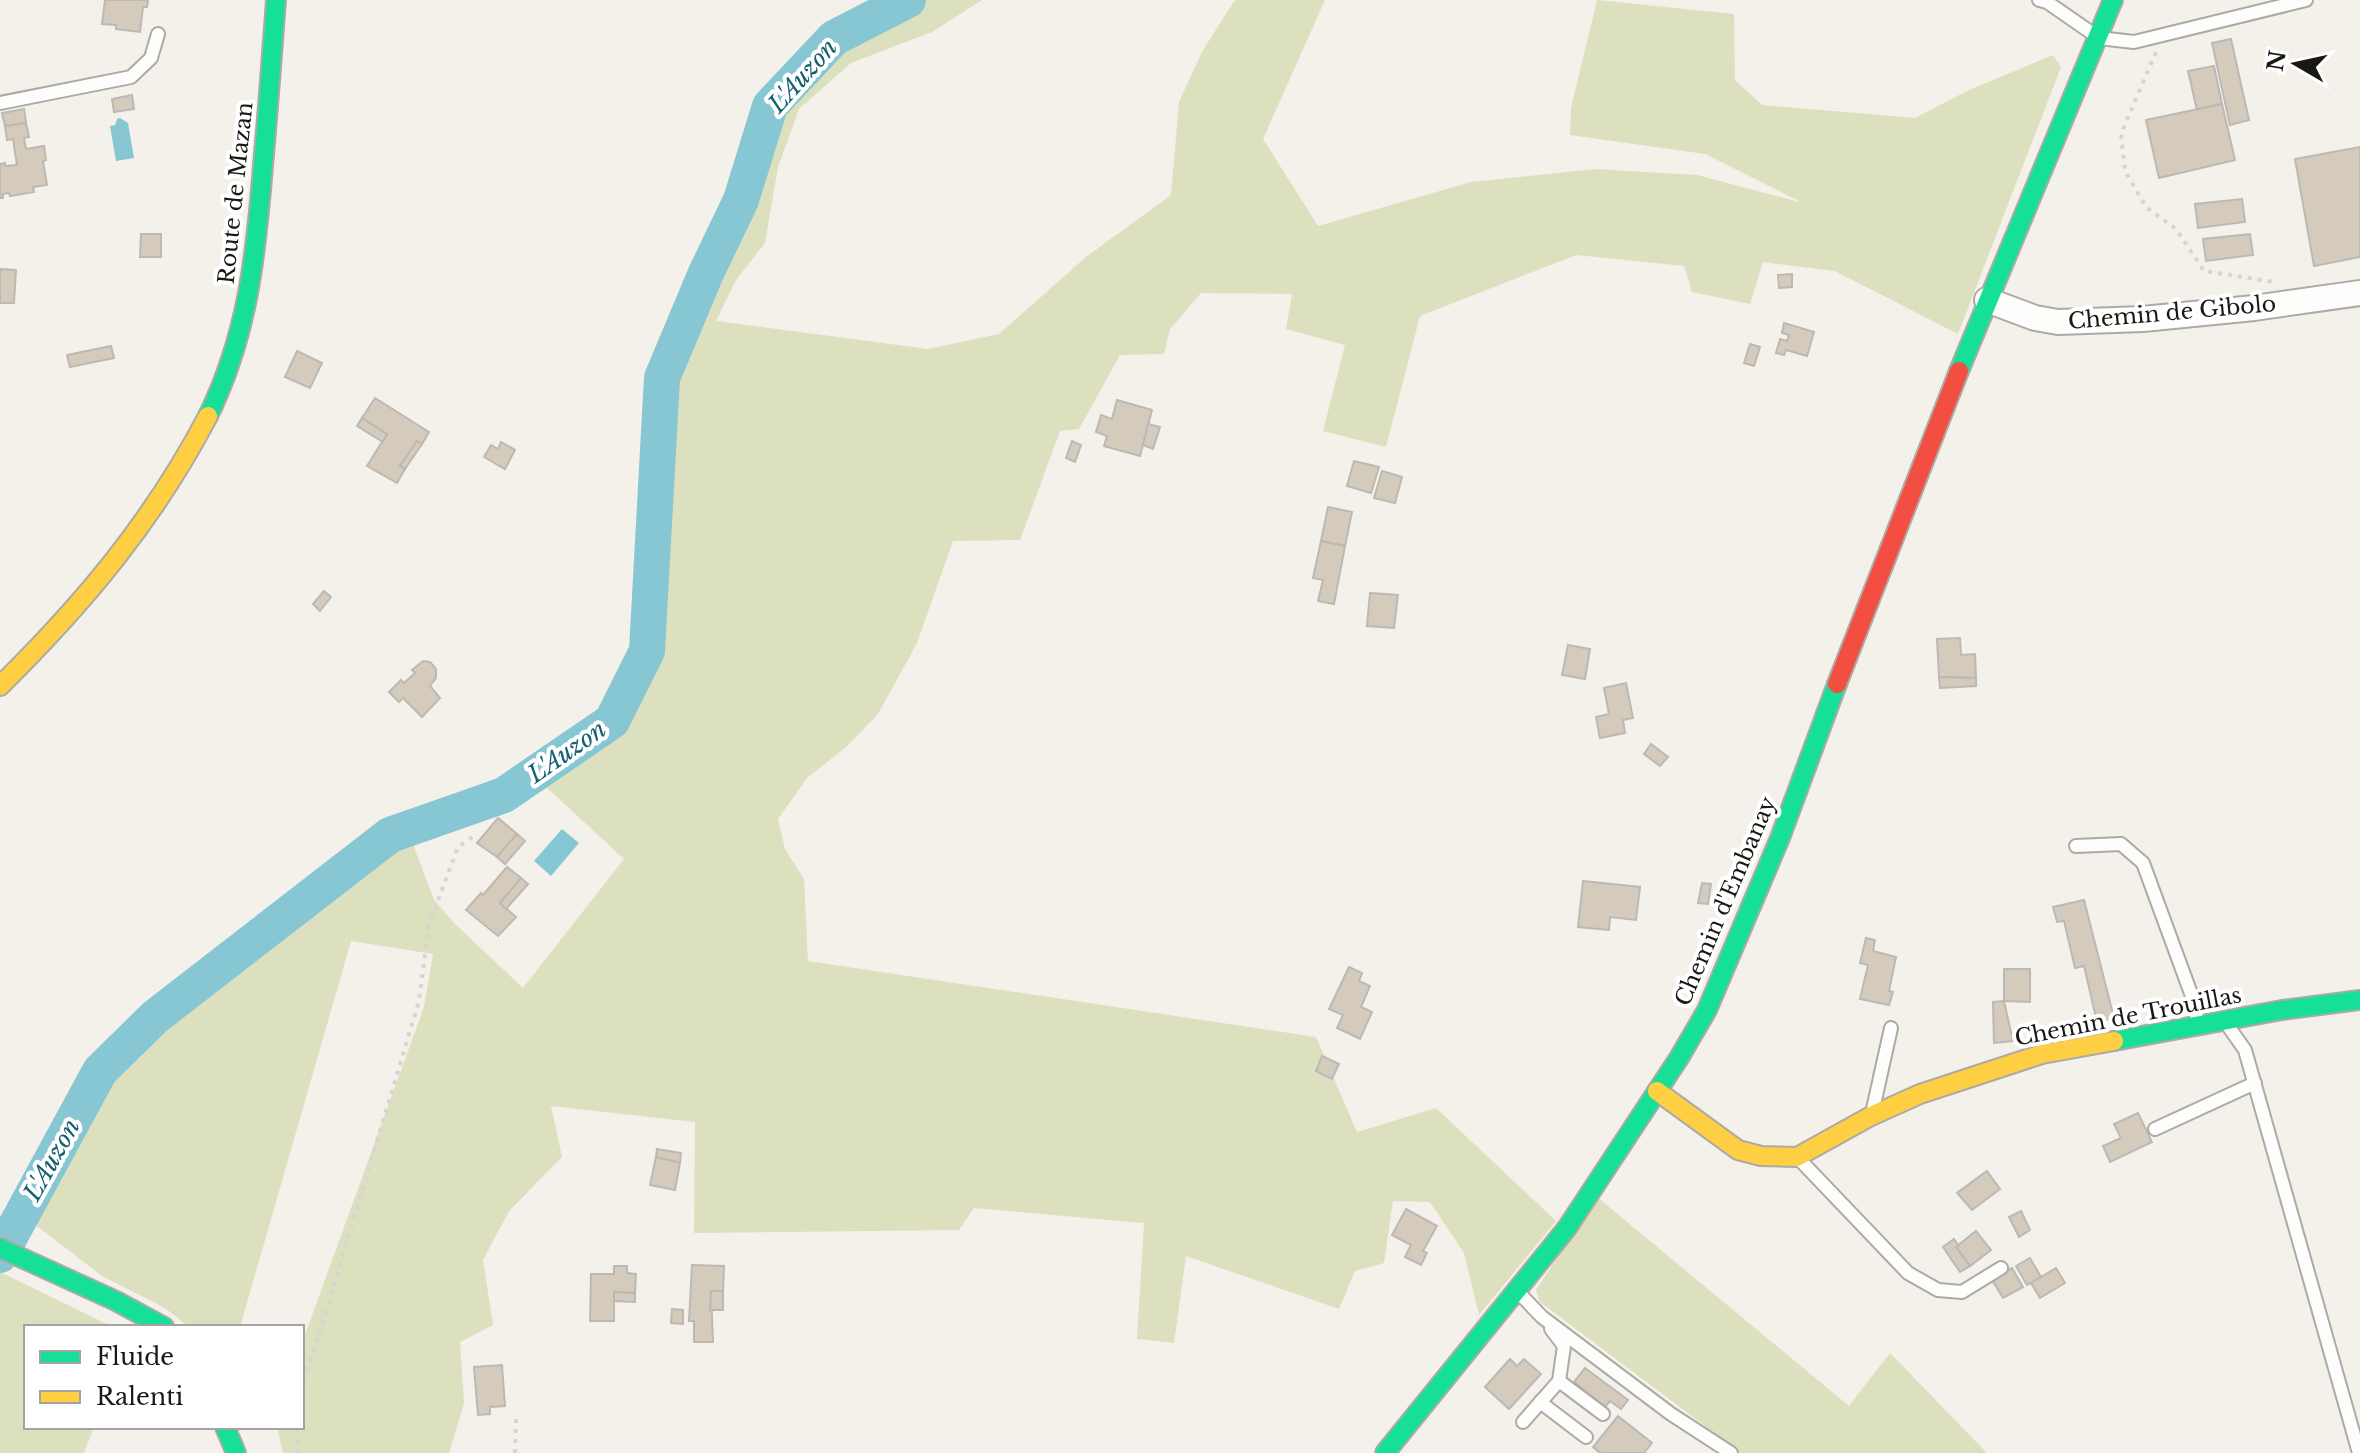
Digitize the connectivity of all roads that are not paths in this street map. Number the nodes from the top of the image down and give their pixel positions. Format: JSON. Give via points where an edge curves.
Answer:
{"nodes":[{"id":1,"x":276,"y":0,"type":"edge"},
{"id":2,"x":2039,"y":0,"type":"edge"},
{"id":3,"x":2113,"y":0,"type":"edge"},
{"id":4,"x":2306,"y":0,"type":"edge"},
{"id":5,"x":158,"y":34,"type":"dead end"},
{"id":6,"x":2099,"y":38,"type":"junction"},
{"id":7,"x":0,"y":103,"type":"edge"},
{"id":8,"x":2360,"y":293,"type":"edge"},
{"id":9,"x":1987,"y":300,"type":"junction"},
{"id":10,"x":0,"y":686,"type":"edge"},
{"id":11,"x":2076,"y":846,"type":"dead end"},
{"id":12,"x":2360,"y":1000,"type":"edge"},
{"id":13,"x":2224,"y":1021,"type":"junction"},
{"id":14,"x":2198,"y":1025,"type":"junction"},
{"id":15,"x":1891,"y":1028,"type":"dead end"},
{"id":16,"x":2255,"y":1083,"type":"junction"},
{"id":17,"x":1657,"y":1091,"type":"junction"},
{"id":18,"x":1871,"y":1116,"type":"junction"},
{"id":19,"x":2155,"y":1129,"type":"dead end"},
{"id":20,"x":1797,"y":1157,"type":"junction"},
{"id":21,"x":0,"y":1248,"type":"edge"},
{"id":22,"x":2001,"y":1268,"type":"dead end"},
{"id":23,"x":73,"y":1283,"type":"junction"},
{"id":24,"x":1517,"y":1291,"type":"junction"},
{"id":25,"x":1542,"y":1317,"type":"junction"},
{"id":26,"x":132,"y":1325,"type":"edge"},
{"id":27,"x":160,"y":1325,"type":"edge"},
{"id":28,"x":1559,"y":1381,"type":"junction"},
{"id":29,"x":1540,"y":1402,"type":"junction"},
{"id":30,"x":1603,"y":1414,"type":"dead end"},
{"id":31,"x":1523,"y":1422,"type":"dead end"},
{"id":32,"x":226,"y":1429,"type":"edge"},
{"id":33,"x":1586,"y":1437,"type":"dead end"},
{"id":34,"x":236,"y":1453,"type":"edge"},
{"id":35,"x":1385,"y":1453,"type":"edge"},
{"id":36,"x":1731,"y":1453,"type":"edge"},
{"id":37,"x":2359,"y":1453,"type":"edge"}],
"edges":[{"from":1,"to":10,"type":"street","name":"Route de Mazan","via":[[256,249],[248,303],[218,393],[178,469],[132,539],[102,579]]},
{"from":2,"to":6,"type":"lane"},
{"from":3,"to":6,"type":"street","name":"Chemin d'Embanay"},
{"from":4,"to":6,"type":"lane","via":[[2134,42]]},
{"from":5,"to":7,"type":"lane","via":[[151,58],[131,77]]},
{"from":6,"to":9,"type":"street","name":"Chemin d'Embanay"},
{"from":8,"to":9,"type":"street","name":"Chemin de Gibolo","via":[[2143,319],[2058,322]]},
{"from":9,"to":17,"type":"street","name":"Chemin d'Embanay","via":[[1774,853],[1707,1010]]},
{"from":11,"to":14,"type":"lane","via":[[2121,844],[2143,863]]},
{"from":12,"to":13,"type":"street","name":"Chemin de Trouillas"},
{"from":13,"to":14,"type":"street","name":"Chemin de Trouillas"},
{"from":13,"to":16,"type":"lane","via":[[2245,1050]]},
{"from":14,"to":18,"type":"street","name":"Chemin de Trouillas","via":[[2042,1054]]},
{"from":15,"to":18,"type":"lane"},
{"from":16,"to":19,"type":"lane"},
{"from":16,"to":37,"type":"lane"},
{"from":17,"to":20,"type":"street","via":[[1738,1150]]},
{"from":17,"to":24,"type":"street","name":"Chemin d'Embanay","via":[[1567,1228]]},
{"from":18,"to":20,"type":"street","name":"Chemin de Trouillas"},
{"from":20,"to":22,"type":"lane","via":[[1908,1273],[1938,1290],[1962,1292]]},
{"from":21,"to":23,"type":"street"},
{"from":23,"to":26,"type":"street"},
{"from":23,"to":27,"type":"street"},
{"from":24,"to":25,"type":"lane"},
{"from":24,"to":35,"type":"street","name":"Chemin d'Embanay"},
{"from":25,"to":28,"type":"lane","via":[[1564,1346]]},
{"from":25,"to":36,"type":"lane"},
{"from":28,"to":29,"type":"lane"},
{"from":28,"to":30,"type":"lane"},
{"from":29,"to":31,"type":"lane"},
{"from":29,"to":33,"type":"lane"},
{"from":32,"to":34,"type":"street"}]}
